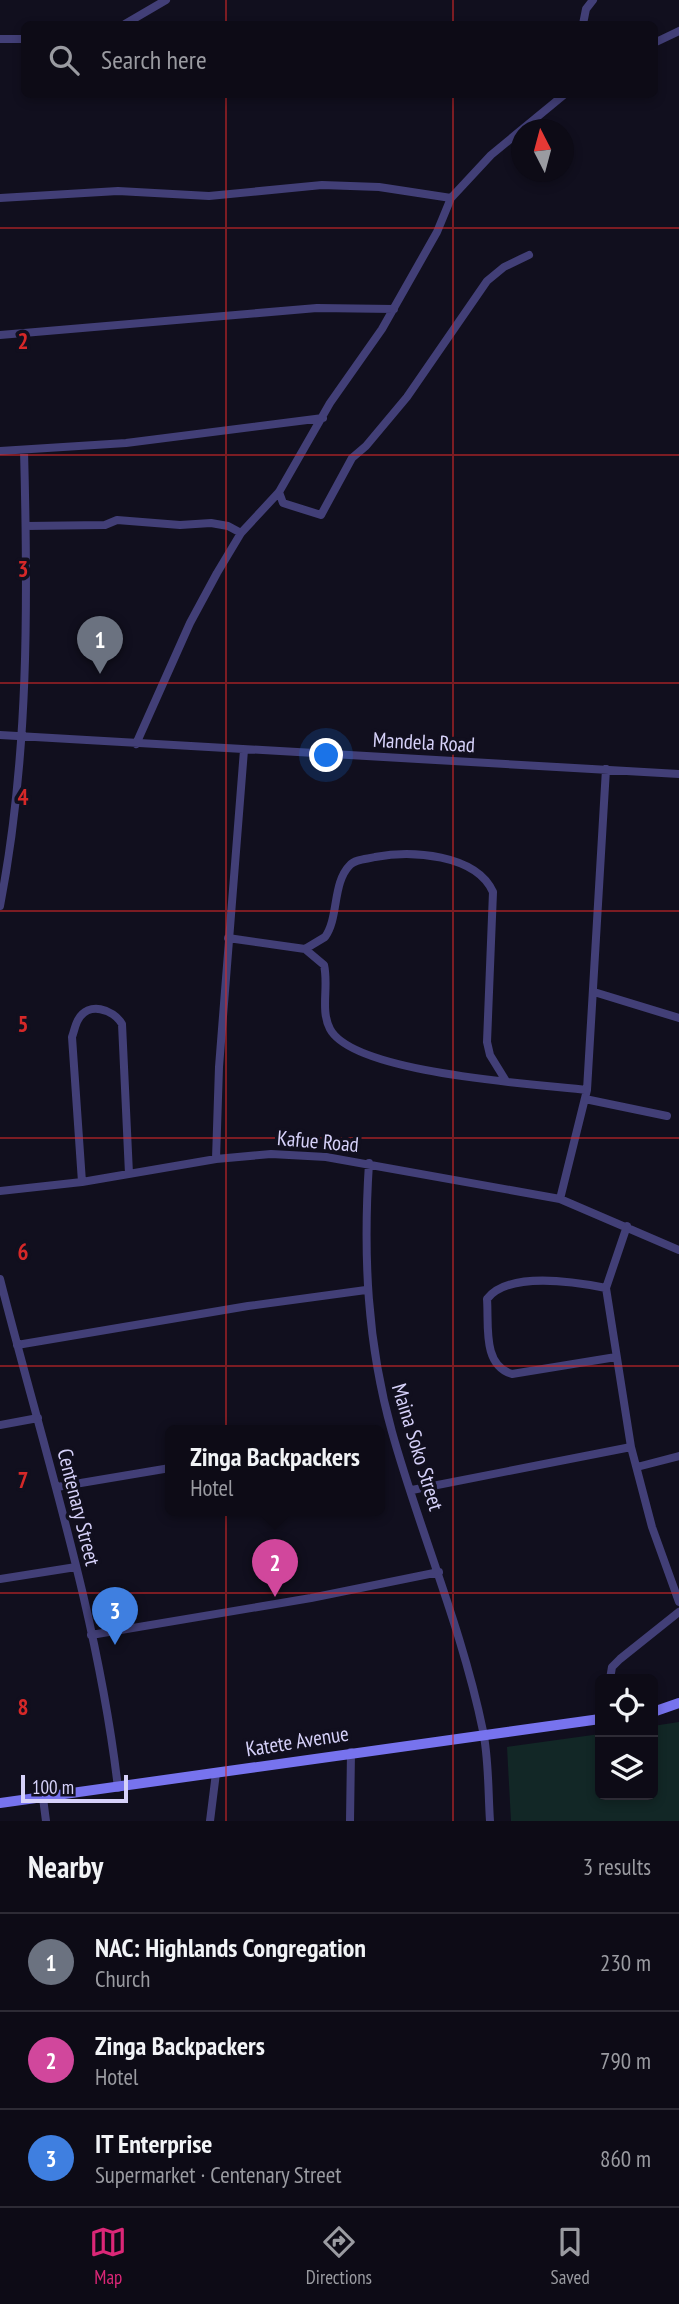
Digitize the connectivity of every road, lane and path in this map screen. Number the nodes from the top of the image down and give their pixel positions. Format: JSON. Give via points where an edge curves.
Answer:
{"nodes":[{"id":1,"x":166,"y":0,"type":"edge"},
{"id":2,"x":593,"y":0,"type":"edge"},
{"id":3,"x":130,"y":21,"type":"edge"},
{"id":4,"x":584,"y":21,"type":"edge"},
{"id":5,"x":679,"y":31,"type":"edge"},
{"id":6,"x":0,"y":39,"type":"edge"},
{"id":7,"x":21,"y":39,"type":"edge"},
{"id":8,"x":658,"y":41,"type":"edge"},
{"id":9,"x":560,"y":98,"type":"edge"},
{"id":10,"x":0,"y":198,"type":"edge"},
{"id":11,"x":451,"y":198,"type":"junction"},
{"id":12,"x":528,"y":255,"type":"dead end"},
{"id":13,"x":394,"y":309,"type":"junction"},
{"id":14,"x":0,"y":335,"type":"edge"},
{"id":15,"x":323,"y":418,"type":"junction"},
{"id":16,"x":24,"y":450,"type":"junction"},
{"id":17,"x":0,"y":451,"type":"edge"},
{"id":18,"x":279,"y":492,"type":"junction"},
{"id":19,"x":26,"y":526,"type":"junction"},
{"id":20,"x":241,"y":533,"type":"junction"},
{"id":21,"x":0,"y":735,"type":"edge"},
{"id":22,"x":19,"y":737,"type":"junction"},
{"id":23,"x":136,"y":744,"type":"junction"},
{"id":24,"x":244,"y":750,"type":"junction"},
{"id":25,"x":606,"y":769,"type":"junction"},
{"id":26,"x":679,"y":774,"type":"edge"},
{"id":27,"x":0,"y":906,"type":"edge"},
{"id":28,"x":228,"y":938,"type":"junction"},
{"id":29,"x":305,"y":949,"type":"junction"},
{"id":30,"x":594,"y":992,"type":"junction"},
{"id":31,"x":679,"y":1018,"type":"edge"},
{"id":32,"x":506,"y":1081,"type":"junction"},
{"id":33,"x":586,"y":1094,"type":"junction"},
{"id":34,"x":667,"y":1116,"type":"dead end"},
{"id":35,"x":216,"y":1159,"type":"junction"},
{"id":36,"x":369,"y":1163,"type":"junction"},
{"id":37,"x":130,"y":1174,"type":"junction"},
{"id":38,"x":82,"y":1182,"type":"junction"},
{"id":39,"x":0,"y":1191,"type":"edge"},
{"id":40,"x":560,"y":1199,"type":"junction"},
{"id":41,"x":626,"y":1226,"type":"junction"},
{"id":42,"x":679,"y":1251,"type":"edge"},
{"id":43,"x":0,"y":1279,"type":"edge"},
{"id":44,"x":606,"y":1288,"type":"junction"},
{"id":45,"x":366,"y":1290,"type":"junction"},
{"id":46,"x":17,"y":1345,"type":"junction"},
{"id":47,"x":616,"y":1357,"type":"junction"},
{"id":48,"x":38,"y":1418,"type":"junction"},
{"id":49,"x":0,"y":1425,"type":"edge"},
{"id":50,"x":392,"y":1432,"type":"junction"},
{"id":51,"x":385,"y":1433,"type":"edge"},
{"id":52,"x":631,"y":1447,"type":"junction"},
{"id":53,"x":679,"y":1456,"type":"edge"},
{"id":54,"x":636,"y":1467,"type":"junction"},
{"id":55,"x":165,"y":1469,"type":"edge"},
{"id":56,"x":57,"y":1487,"type":"junction"},
{"id":57,"x":412,"y":1490,"type":"junction"},
{"id":58,"x":76,"y":1567,"type":"junction"},
{"id":59,"x":439,"y":1572,"type":"junction"},
{"id":60,"x":0,"y":1579,"type":"edge"},
{"id":61,"x":679,"y":1602,"type":"edge"},
{"id":62,"x":679,"y":1612,"type":"edge"},
{"id":63,"x":91,"y":1635,"type":"junction"},
{"id":64,"x":611,"y":1674,"type":"edge"},
{"id":65,"x":679,"y":1703,"type":"edge"},
{"id":66,"x":658,"y":1710,"type":"edge"},
{"id":67,"x":595,"y":1720,"type":"edge"},
{"id":68,"x":483,"y":1734,"type":"junction"},
{"id":69,"x":351,"y":1752,"type":"junction"},
{"id":70,"x":216,"y":1773,"type":"junction"},
{"id":71,"x":118,"y":1788,"type":"junction"},
{"id":72,"x":43,"y":1798,"type":"junction"},
{"id":73,"x":0,"y":1803,"type":"edge"},
{"id":74,"x":46,"y":1821,"type":"edge"},
{"id":75,"x":210,"y":1821,"type":"edge"},
{"id":76,"x":350,"y":1821,"type":"edge"},
{"id":77,"x":490,"y":1821,"type":"edge"}],
"edges":[{"from":1,"to":3,"type":"street"},
{"from":2,"to":4,"type":"street"},
{"from":5,"to":8,"type":"street"},
{"from":6,"to":7,"type":"street"},
{"from":9,"to":11,"type":"street","via":[[491,155]]},
{"from":10,"to":11,"type":"street","via":[[118,191],[209,196],[322,185],[379,187]]},
{"from":11,"to":13,"type":"street"},
{"from":12,"to":18,"type":"street","via":[[487,281],[407,397],[352,458],[321,515],[284,503]]},
{"from":13,"to":14,"type":"street","via":[[317,308]]},
{"from":13,"to":15,"type":"street"},
{"from":15,"to":16,"type":"street","via":[[127,443]]},
{"from":15,"to":18,"type":"street"},
{"from":16,"to":17,"type":"street"},
{"from":16,"to":19,"type":"street"},
{"from":18,"to":20,"type":"street"},
{"from":19,"to":20,"type":"street","via":[[105,525],[117,520],[192,522],[228,526]]},
{"from":19,"to":22,"type":"street"},
{"from":20,"to":23,"type":"street","via":[[190,623]]},
{"from":21,"to":22,"type":"street","name":"Mandela Road"},
{"from":22,"to":23,"type":"street","name":"Mandela Road"},
{"from":22,"to":27,"type":"street"},
{"from":23,"to":24,"type":"street","name":"Mandela Road"},
{"from":24,"to":25,"type":"street","name":"Mandela Road"},
{"from":24,"to":28,"type":"street"},
{"from":25,"to":26,"type":"street","name":"Mandela Road"},
{"from":25,"to":30,"type":"street"},
{"from":28,"to":29,"type":"street"},
{"from":28,"to":35,"type":"street"},
{"from":29,"to":32,"type":"street","via":[[324,965],[325,1006],[330,1028],[339,1041],[403,1066]]},
{"from":29,"to":32,"type":"street","via":[[329,931],[344,877],[349,865],[358,860],[411,853],[439,856],[481,875],[493,892],[487,1042]]},
{"from":30,"to":31,"type":"street"},
{"from":30,"to":33,"type":"street"},
{"from":32,"to":33,"type":"street"},
{"from":33,"to":34,"type":"street"},
{"from":33,"to":40,"type":"street"},
{"from":35,"to":36,"type":"street","name":"Kafue Road","via":[[289,1154]]},
{"from":35,"to":37,"type":"street","name":"Kafue Road"},
{"from":36,"to":40,"type":"street","name":"Kafue Road"},
{"from":36,"to":45,"type":"street","name":"Maina Soko Street"},
{"from":37,"to":38,"type":"street","name":"Kafue Road"},
{"from":37,"to":38,"type":"street","via":[[122,1024],[106,1009],[90,1010],[79,1018],[72,1037]]},
{"from":38,"to":39,"type":"street","name":"Kafue Road"},
{"from":40,"to":41,"type":"street","name":"Kafue Road"},
{"from":41,"to":42,"type":"street","name":"Kafue Road"},
{"from":41,"to":44,"type":"street"},
{"from":43,"to":46,"type":"street","name":"Centenary Street"},
{"from":44,"to":47,"type":"street"},
{"from":44,"to":47,"type":"street","via":[[559,1279],[497,1288],[487,1299],[490,1351],[493,1363],[512,1374]]},
{"from":45,"to":46,"type":"street"},
{"from":45,"to":50,"type":"street","name":"Maina Soko Street"},
{"from":46,"to":48,"type":"street","name":"Centenary Street"},
{"from":47,"to":52,"type":"street"},
{"from":48,"to":49,"type":"street"},
{"from":48,"to":56,"type":"street","name":"Centenary Street"},
{"from":50,"to":51,"type":"street"},
{"from":50,"to":57,"type":"street","name":"Maina Soko Street"},
{"from":52,"to":54,"type":"street"},
{"from":52,"to":57,"type":"street"},
{"from":53,"to":54,"type":"street"},
{"from":54,"to":61,"type":"street"},
{"from":55,"to":56,"type":"street"},
{"from":56,"to":58,"type":"street","name":"Centenary Street"},
{"from":57,"to":59,"type":"street","name":"Maina Soko Street"},
{"from":58,"to":60,"type":"street"},
{"from":58,"to":63,"type":"street","name":"Centenary Street"},
{"from":59,"to":63,"type":"street"},
{"from":59,"to":68,"type":"street","name":"Maina Soko Street"},
{"from":62,"to":64,"type":"street","via":[[620,1659]]},
{"from":63,"to":71,"type":"street","name":"Centenary Street","via":[[107,1700]]},
{"from":65,"to":66,"type":"street"},
{"from":67,"to":68,"type":"street","name":"Katete Avenue"},
{"from":68,"to":69,"type":"street","name":"Katete Avenue"},
{"from":68,"to":77,"type":"street","name":"Maina Soko Street"},
{"from":69,"to":70,"type":"street","name":"Katete Avenue"},
{"from":69,"to":76,"type":"street"},
{"from":70,"to":71,"type":"street","name":"Katete Avenue"},
{"from":70,"to":75,"type":"street"},
{"from":71,"to":72,"type":"street","name":"Katete Avenue"},
{"from":72,"to":73,"type":"street","name":"Katete Avenue"},
{"from":72,"to":74,"type":"street"}]}
